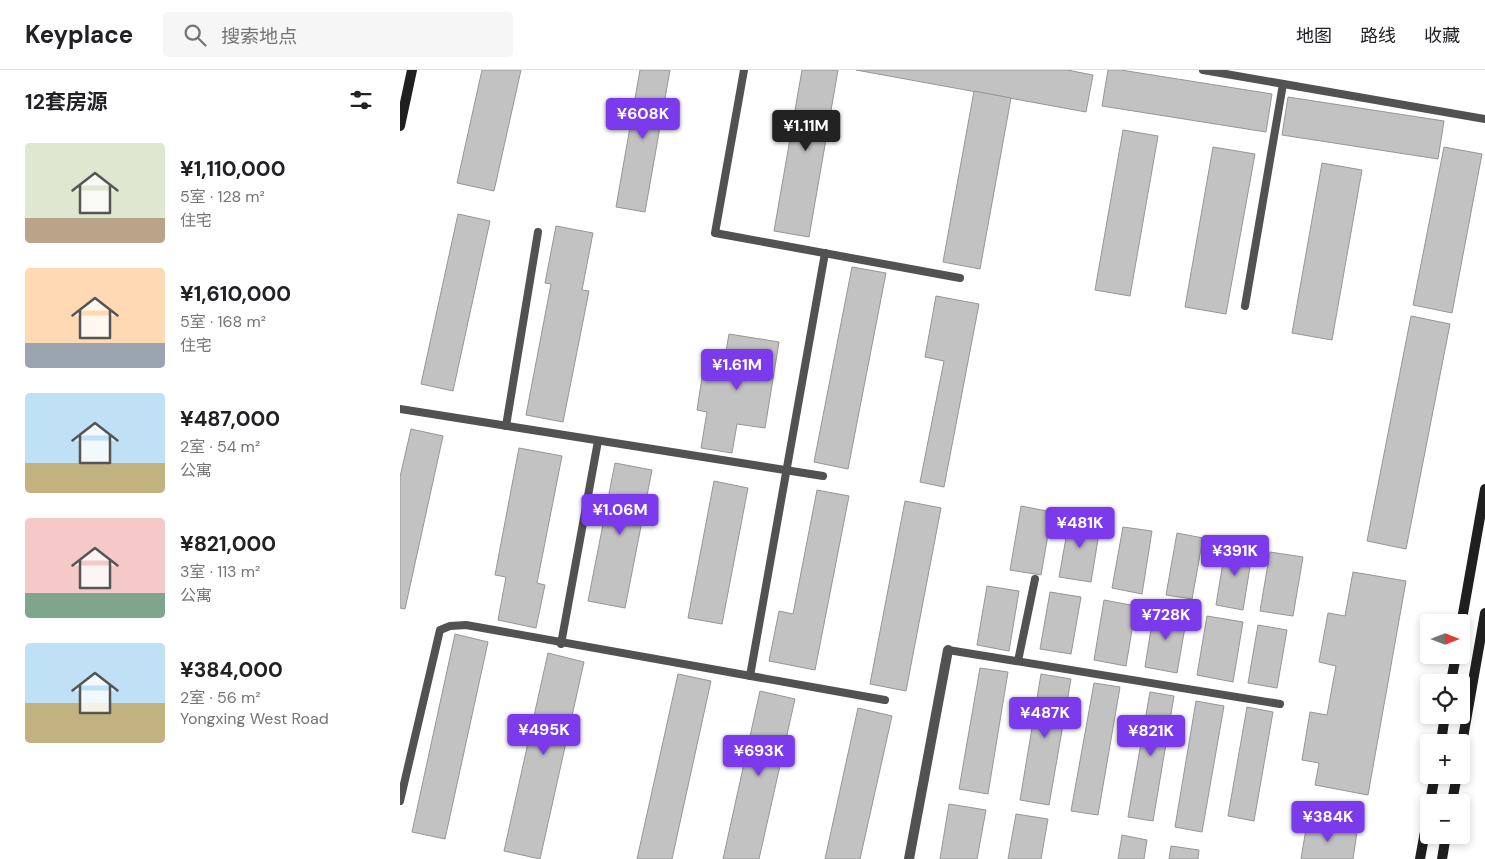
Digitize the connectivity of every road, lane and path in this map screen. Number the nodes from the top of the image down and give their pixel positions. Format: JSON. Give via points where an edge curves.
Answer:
{"nodes":[{"id":1,"x":412,"y":70,"type":"edge"},
{"id":2,"x":744,"y":70,"type":"edge"},
{"id":3,"x":1203,"y":70,"type":"edge"},
{"id":4,"x":1283,"y":84,"type":"junction"},
{"id":5,"x":1485,"y":118,"type":"edge"},
{"id":6,"x":400,"y":126,"type":"edge"},
{"id":7,"x":538,"y":232,"type":"dead end"},
{"id":8,"x":825,"y":253,"type":"junction"},
{"id":9,"x":960,"y":278,"type":"dead end"},
{"id":10,"x":1245,"y":306,"type":"dead end"},
{"id":11,"x":400,"y":408,"type":"edge"},
{"id":12,"x":506,"y":426,"type":"junction"},
{"id":13,"x":598,"y":442,"type":"junction"},
{"id":14,"x":786,"y":471,"type":"junction"},
{"id":15,"x":823,"y":476,"type":"dead end"},
{"id":16,"x":1485,"y":489,"type":"edge"},
{"id":17,"x":1035,"y":579,"type":"dead end"},
{"id":18,"x":1485,"y":613,"type":"edge"},
{"id":19,"x":1463,"y":614,"type":"edge"},
{"id":20,"x":561,"y":644,"type":"junction"},
{"id":21,"x":948,"y":650,"type":"joint"},
{"id":22,"x":1018,"y":661,"type":"junction"},
{"id":23,"x":750,"y":676,"type":"junction"},
{"id":24,"x":885,"y":700,"type":"dead end"},
{"id":25,"x":1280,"y":704,"type":"dead end"},
{"id":26,"x":1464,"y":734,"type":"edge"},
{"id":27,"x":400,"y":801,"type":"edge"},
{"id":28,"x":1423,"y":844,"type":"edge"},
{"id":29,"x":1444,"y":844,"type":"edge"},
{"id":30,"x":908,"y":859,"type":"edge"},
{"id":31,"x":1420,"y":859,"type":"edge"},
{"id":32,"x":1442,"y":859,"type":"edge"}],
"edges":[{"from":1,"to":6,"type":"main road"},
{"from":2,"to":8,"type":"lane","via":[[715,233]]},
{"from":3,"to":4,"type":"lane"},
{"from":4,"to":5,"type":"lane"},
{"from":4,"to":10,"type":"lane"},
{"from":7,"to":12,"type":"lane"},
{"from":8,"to":9,"type":"lane"},
{"from":8,"to":14,"type":"lane"},
{"from":11,"to":12,"type":"lane"},
{"from":12,"to":13,"type":"lane"},
{"from":13,"to":14,"type":"lane"},
{"from":13,"to":20,"type":"lane"},
{"from":14,"to":15,"type":"lane"},
{"from":14,"to":23,"type":"lane"},
{"from":16,"to":19,"type":"main road"},
{"from":17,"to":22,"type":"lane"},
{"from":18,"to":26,"type":"main road"},
{"from":20,"to":23,"type":"lane"},
{"from":20,"to":27,"type":"lane","via":[[466,625],[440,630]]},
{"from":21,"to":22,"type":"lane"},
{"from":21,"to":30,"type":"street"},
{"from":22,"to":25,"type":"lane"},
{"from":23,"to":24,"type":"lane"},
{"from":28,"to":31,"type":"main road"},
{"from":29,"to":32,"type":"main road"}]}
